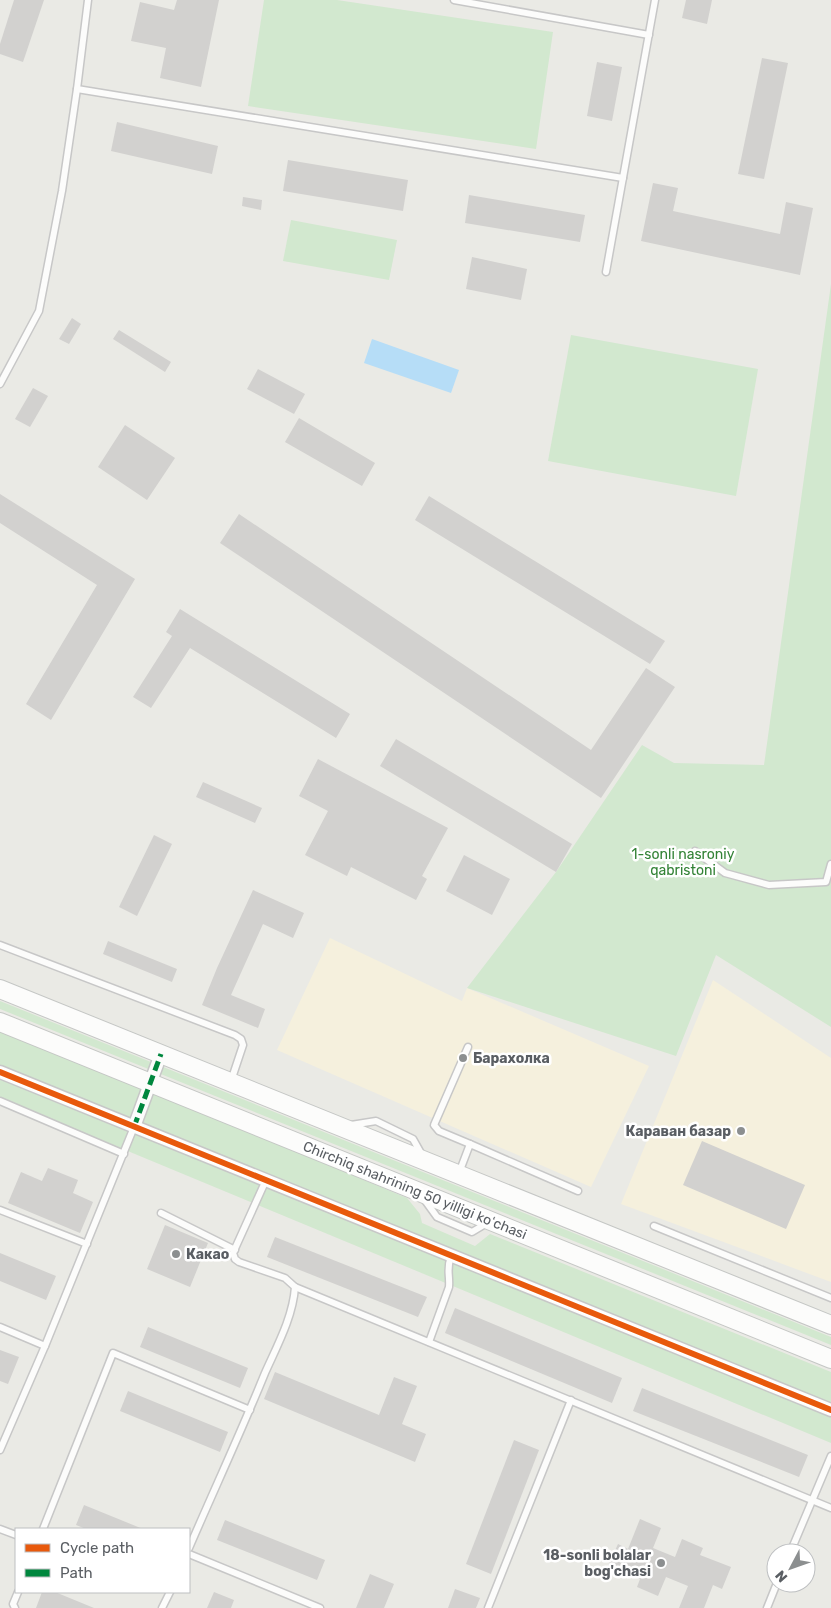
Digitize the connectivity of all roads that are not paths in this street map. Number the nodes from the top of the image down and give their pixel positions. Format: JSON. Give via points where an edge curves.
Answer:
{"nodes":[{"id":1,"x":88,"y":0,"type":"edge"},
{"id":2,"x":454,"y":0,"type":"edge"},
{"id":3,"x":655,"y":0,"type":"edge"},
{"id":4,"x":649,"y":35,"type":"junction"},
{"id":5,"x":77,"y":89,"type":"junction"},
{"id":6,"x":623,"y":178,"type":"junction"},
{"id":7,"x":606,"y":272,"type":"dead end"},
{"id":8,"x":0,"y":384,"type":"edge"},
{"id":9,"x":695,"y":851,"type":"dead end"},
{"id":10,"x":831,"y":864,"type":"edge"},
{"id":11,"x":828,"y":883,"type":"edge"},
{"id":12,"x":0,"y":944,"type":"edge"},
{"id":13,"x":0,"y":989,"type":"edge"},
{"id":14,"x":0,"y":1022,"type":"edge"},
{"id":15,"x":468,"y":1047,"type":"dead end"},
{"id":16,"x":161,"y":1054,"type":"junction"},
{"id":17,"x":0,"y":1072,"type":"edge"},
{"id":18,"x":231,"y":1081,"type":"junction"},
{"id":19,"x":150,"y":1083,"type":"junction"},
{"id":20,"x":0,"y":1101,"type":"edge"},
{"id":21,"x":134,"y":1128,"type":"junction"},
{"id":22,"x":470,"y":1144,"type":"junction"},
{"id":23,"x":124,"y":1154,"type":"junction"},
{"id":24,"x":459,"y":1174,"type":"junction"},
{"id":25,"x":266,"y":1180,"type":"junction"},
{"id":26,"x":578,"y":1191,"type":"dead end"},
{"id":27,"x":0,"y":1210,"type":"edge"},
{"id":28,"x":161,"y":1213,"type":"dead end"},
{"id":29,"x":654,"y":1226,"type":"dead end"},
{"id":30,"x":87,"y":1244,"type":"junction"},
{"id":31,"x":235,"y":1250,"type":"junction"},
{"id":32,"x":451,"y":1256,"type":"junction"},
{"id":33,"x":295,"y":1287,"type":"junction"},
{"id":34,"x":831,"y":1298,"type":"edge"},
{"id":35,"x":831,"y":1325,"type":"edge"},
{"id":36,"x":0,"y":1327,"type":"edge"},
{"id":37,"x":429,"y":1342,"type":"junction"},
{"id":38,"x":45,"y":1346,"type":"junction"},
{"id":39,"x":831,"y":1359,"type":"edge"},
{"id":40,"x":571,"y":1400,"type":"junction"},
{"id":41,"x":250,"y":1410,"type":"junction"},
{"id":42,"x":831,"y":1410,"type":"edge"},
{"id":43,"x":0,"y":1450,"type":"edge"},
{"id":44,"x":831,"y":1456,"type":"edge"},
{"id":45,"x":812,"y":1500,"type":"junction"},
{"id":46,"x":831,"y":1508,"type":"edge"},
{"id":47,"x":43,"y":1528,"type":"edge"},
{"id":48,"x":0,"y":1529,"type":"edge"},
{"id":49,"x":15,"y":1535,"type":"edge"},
{"id":50,"x":794,"y":1543,"type":"edge"},
{"id":51,"x":190,"y":1546,"type":"edge"},
{"id":52,"x":190,"y":1554,"type":"edge"},
{"id":53,"x":18,"y":1593,"type":"edge"},
{"id":54,"x":170,"y":1593,"type":"edge"},
{"id":55,"x":773,"y":1593,"type":"edge"},
{"id":56,"x":15,"y":1608,"type":"edge"},
{"id":57,"x":162,"y":1608,"type":"edge"},
{"id":58,"x":320,"y":1608,"type":"edge"},
{"id":59,"x":488,"y":1608,"type":"edge"},
{"id":60,"x":767,"y":1608,"type":"edge"}],
"edges":[{"from":1,"to":5,"type":"lane"},
{"from":2,"to":4,"type":"lane"},
{"from":3,"to":4,"type":"lane"},
{"from":4,"to":6,"type":"lane"},
{"from":5,"to":6,"type":"lane"},
{"from":5,"to":8,"type":"lane","via":[[39,311]]},
{"from":6,"to":7,"type":"lane"},
{"from":9,"to":11,"type":"lane","via":[[725,873],[769,885]]},
{"from":10,"to":11,"type":"lane"},
{"from":12,"to":18,"type":"lane","via":[[235,1035],[243,1046]]},
{"from":13,"to":16,"type":"main road"},
{"from":14,"to":19,"type":"main road","name":"Chirchiq shahrining 50 yilligi koʻchasi"},
{"from":15,"to":22,"type":"lane","via":[[434,1125],[439,1131]]},
{"from":16,"to":18,"type":"main road"},
{"from":16,"to":19,"type":"street"},
{"from":17,"to":21,"type":"street"},
{"from":18,"to":24,"type":"main road"},
{"from":19,"to":21,"type":"street"},
{"from":19,"to":39,"type":"main road","name":"Chirchiq shahrining 50 yilligi koʻchasi"},
{"from":20,"to":23,"type":"lane"},
{"from":21,"to":23,"type":"lane"},
{"from":21,"to":25,"type":"street"},
{"from":22,"to":24,"type":"lane"},
{"from":22,"to":26,"type":"lane"},
{"from":23,"to":30,"type":"lane"},
{"from":24,"to":35,"type":"main road"},
{"from":25,"to":31,"type":"lane"},
{"from":25,"to":32,"type":"street"},
{"from":27,"to":30,"type":"lane"},
{"from":28,"to":31,"type":"lane"},
{"from":29,"to":34,"type":"lane"},
{"from":30,"to":38,"type":"lane"},
{"from":31,"to":33,"type":"lane","via":[[235,1259],[239,1262],[285,1278]]},
{"from":32,"to":37,"type":"lane","via":[[447,1266],[449,1287]]},
{"from":32,"to":42,"type":"street"},
{"from":33,"to":37,"type":"lane"},
{"from":33,"to":41,"type":"lane","via":[[287,1322]]},
{"from":36,"to":38,"type":"lane"},
{"from":37,"to":40,"type":"lane"},
{"from":38,"to":43,"type":"lane"},
{"from":40,"to":45,"type":"lane"},
{"from":40,"to":59,"type":"lane"},
{"from":41,"to":47,"type":"lane","via":[[112,1353]]},
{"from":41,"to":51,"type":"lane"},
{"from":44,"to":45,"type":"lane"},
{"from":45,"to":46,"type":"lane"},
{"from":45,"to":50,"type":"lane"},
{"from":48,"to":49,"type":"lane"},
{"from":52,"to":58,"type":"lane"},
{"from":53,"to":56,"type":"lane","via":[[13,1604]]},
{"from":54,"to":57,"type":"lane"},
{"from":55,"to":60,"type":"lane"}]}
